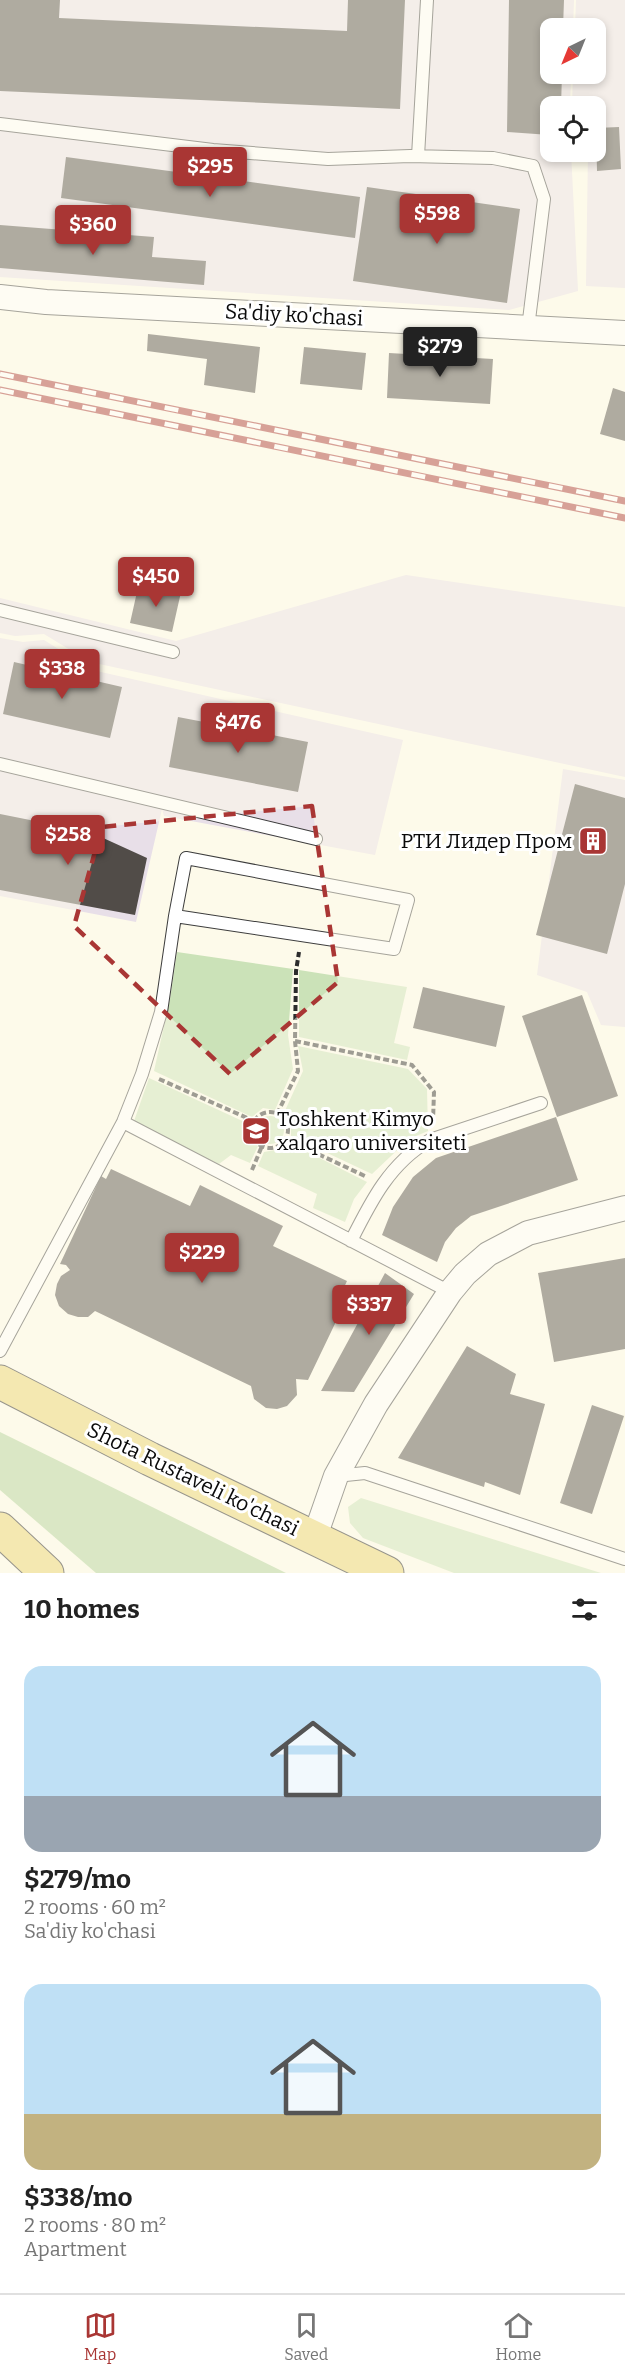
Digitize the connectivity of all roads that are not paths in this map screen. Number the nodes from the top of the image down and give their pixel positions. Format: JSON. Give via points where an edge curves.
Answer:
{"nodes":[{"id":1,"x":427,"y":0,"type":"edge"},
{"id":2,"x":0,"y":124,"type":"edge"},
{"id":3,"x":418,"y":156,"type":"junction"},
{"id":4,"x":0,"y":297,"type":"edge"},
{"id":5,"x":528,"y":328,"type":"junction"},
{"id":6,"x":625,"y":333,"type":"edge"},
{"id":7,"x":0,"y":610,"type":"edge"},
{"id":8,"x":173,"y":652,"type":"dead end"},
{"id":9,"x":0,"y":764,"type":"edge"},
{"id":10,"x":316,"y":839,"type":"dead end"},
{"id":11,"x":175,"y":916,"type":"junction"},
{"id":12,"x":541,"y":1103,"type":"dead end"},
{"id":13,"x":123,"y":1122,"type":"junction"},
{"id":14,"x":625,"y":1208,"type":"edge"},
{"id":15,"x":351,"y":1241,"type":"junction"},
{"id":16,"x":450,"y":1292,"type":"junction"},
{"id":17,"x":0,"y":1351,"type":"edge"},
{"id":18,"x":0,"y":1382,"type":"edge"},
{"id":19,"x":336,"y":1476,"type":"junction"},
{"id":20,"x":0,"y":1529,"type":"edge"},
{"id":21,"x":0,"y":1536,"type":"edge"},
{"id":22,"x":314,"y":1539,"type":"junction"},
{"id":23,"x":625,"y":1559,"type":"edge"},
{"id":24,"x":34,"y":1573,"type":"edge"},
{"id":25,"x":47,"y":1573,"type":"edge"},
{"id":26,"x":387,"y":1573,"type":"edge"}],
"edges":[{"from":1,"to":3,"type":"lane"},
{"from":2,"to":3,"type":"lane","via":[[248,153],[328,159]]},
{"from":3,"to":5,"type":"lane","via":[[493,158],[533,166],[544,199]]},
{"from":4,"to":5,"type":"street","name":"Sa'diy ko'chasi"},
{"from":5,"to":6,"type":"street","name":"Sa'diy ko'chasi"},
{"from":7,"to":8,"type":"lane"},
{"from":9,"to":10,"type":"lane"},
{"from":11,"to":11,"type":"lane","via":[[394,949],[408,900],[186,858]]},
{"from":11,"to":13,"type":"lane","via":[[161,1012]]},
{"from":12,"to":15,"type":"lane","via":[[433,1139],[406,1156],[382,1184]]},
{"from":13,"to":15,"type":"lane"},
{"from":13,"to":17,"type":"lane"},
{"from":14,"to":16,"type":"street","via":[[528,1233],[506,1243],[465,1274]]},
{"from":15,"to":16,"type":"lane"},
{"from":16,"to":19,"type":"street","via":[[376,1404]]},
{"from":18,"to":22,"type":"main road","name":"Shota Rustaveli ko'chasi"},
{"from":19,"to":22,"type":"street"},
{"from":19,"to":23,"type":"lane","via":[[365,1473]]},
{"from":20,"to":25,"type":"main road"},
{"from":21,"to":24,"type":"main road"},
{"from":22,"to":26,"type":"main road","name":"Shota Rustaveli ko'chasi"}]}
